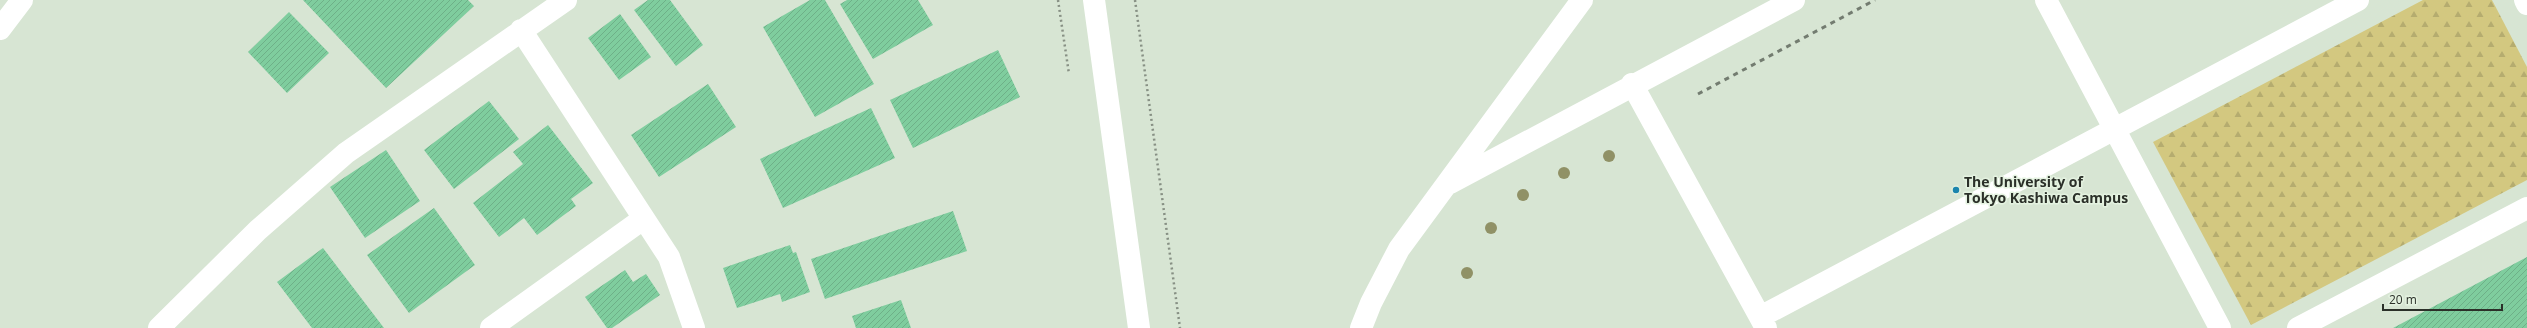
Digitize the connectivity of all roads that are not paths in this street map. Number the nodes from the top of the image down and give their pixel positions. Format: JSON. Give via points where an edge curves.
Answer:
{"nodes":[{"id":1,"x":22,"y":0,"type":"edge"},
{"id":2,"x":566,"y":0,"type":"edge"},
{"id":3,"x":1094,"y":0,"type":"edge"},
{"id":4,"x":1582,"y":0,"type":"edge"},
{"id":5,"x":1794,"y":0,"type":"edge"},
{"id":6,"x":2046,"y":0,"type":"edge"},
{"id":7,"x":2358,"y":0,"type":"edge"},
{"id":8,"x":2525,"y":0,"type":"edge"},
{"id":9,"x":2527,"y":4,"type":"edge"},
{"id":10,"x":0,"y":29,"type":"edge"},
{"id":11,"x":521,"y":30,"type":"junction"},
{"id":12,"x":1632,"y":84,"type":"junction"},
{"id":13,"x":2114,"y":128,"type":"junction"},
{"id":14,"x":1444,"y":186,"type":"junction"},
{"id":15,"x":2527,"y":208,"type":"edge"},
{"id":16,"x":643,"y":219,"type":"junction"},
{"id":17,"x":1763,"y":322,"type":"edge"},
{"id":18,"x":159,"y":328,"type":"edge"},
{"id":19,"x":491,"y":328,"type":"edge"},
{"id":20,"x":694,"y":328,"type":"edge"},
{"id":21,"x":1139,"y":328,"type":"edge"},
{"id":22,"x":1361,"y":328,"type":"edge"},
{"id":23,"x":2220,"y":328,"type":"edge"},
{"id":24,"x":2298,"y":328,"type":"edge"}],
"edges":[{"from":1,"to":10,"type":"street"},
{"from":2,"to":11,"type":"street"},
{"from":3,"to":21,"type":"street"},
{"from":4,"to":14,"type":"street"},
{"from":5,"to":12,"type":"street"},
{"from":6,"to":13,"type":"street"},
{"from":7,"to":13,"type":"street"},
{"from":8,"to":9,"type":"street"},
{"from":11,"to":16,"type":"street"},
{"from":11,"to":18,"type":"street","via":[[346,153],[258,230]]},
{"from":12,"to":14,"type":"street"},
{"from":12,"to":17,"type":"street"},
{"from":13,"to":17,"type":"street"},
{"from":13,"to":23,"type":"street"},
{"from":14,"to":22,"type":"street","via":[[1399,249]]},
{"from":15,"to":24,"type":"street"},
{"from":16,"to":19,"type":"street"},
{"from":16,"to":20,"type":"street","via":[[668,257]]}]}
